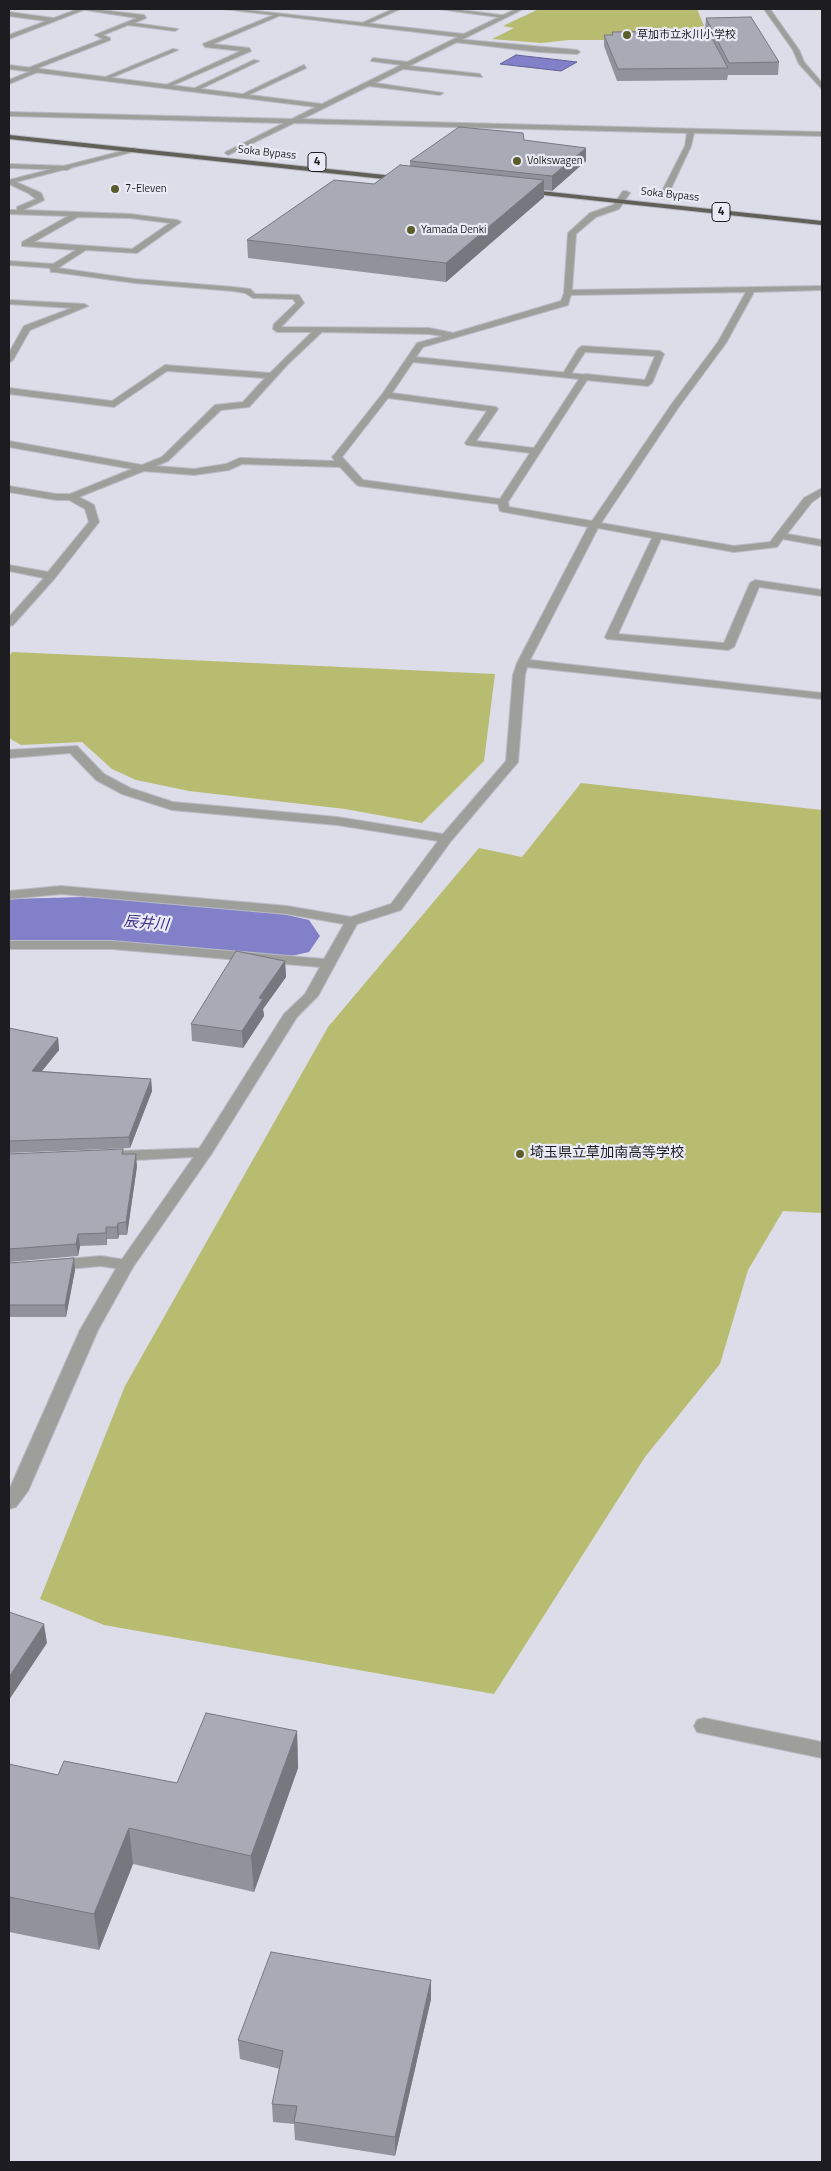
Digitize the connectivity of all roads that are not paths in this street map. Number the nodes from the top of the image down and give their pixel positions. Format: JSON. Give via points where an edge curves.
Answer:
{"nodes":[{"id":1,"x":21,"y":9,"type":"edge"},
{"id":2,"x":82,"y":9,"type":"edge"},
{"id":3,"x":226,"y":9,"type":"edge"},
{"id":4,"x":396,"y":9,"type":"edge"},
{"id":5,"x":441,"y":9,"type":"edge"},
{"id":6,"x":520,"y":9,"type":"edge"},
{"id":7,"x":767,"y":9,"type":"edge"},
{"id":8,"x":245,"y":10,"type":"edge"},
{"id":9,"x":9,"y":14,"type":"edge"},
{"id":10,"x":278,"y":15,"type":"junction"},
{"id":11,"x":505,"y":16,"type":"junction"},
{"id":12,"x":53,"y":20,"type":"junction"},
{"id":13,"x":127,"y":24,"type":"junction"},
{"id":14,"x":363,"y":24,"type":"junction"},
{"id":15,"x":384,"y":27,"type":"junction"},
{"id":16,"x":174,"y":29,"type":"dead end"},
{"id":17,"x":377,"y":30,"type":"dead end"},
{"id":18,"x":9,"y":36,"type":"edge"},
{"id":19,"x":465,"y":36,"type":"junction"},
{"id":20,"x":456,"y":41,"type":"junction"},
{"id":21,"x":175,"y":50,"type":"dead end"},
{"id":22,"x":576,"y":52,"type":"dead end"},
{"id":23,"x":373,"y":60,"type":"dead end"},
{"id":24,"x":256,"y":61,"type":"dead end"},
{"id":25,"x":405,"y":65,"type":"junction"},
{"id":26,"x":9,"y":67,"type":"edge"},
{"id":27,"x":304,"y":67,"type":"dead end"},
{"id":28,"x":34,"y":70,"type":"junction"},
{"id":29,"x":822,"y":72,"type":"edge"},
{"id":30,"x":809,"y":73,"type":"junction"},
{"id":31,"x":480,"y":76,"type":"dead end"},
{"id":32,"x":106,"y":78,"type":"junction"},
{"id":33,"x":9,"y":82,"type":"edge"},
{"id":34,"x":367,"y":84,"type":"junction"},
{"id":35,"x":168,"y":86,"type":"junction"},
{"id":36,"x":822,"y":87,"type":"edge"},
{"id":37,"x":196,"y":90,"type":"junction"},
{"id":38,"x":440,"y":93,"type":"dead end"},
{"id":39,"x":242,"y":96,"type":"junction"},
{"id":40,"x":322,"y":106,"type":"junction"},
{"id":41,"x":9,"y":114,"type":"edge"},
{"id":42,"x":292,"y":122,"type":"junction"},
{"id":43,"x":9,"y":130,"type":"edge"},
{"id":44,"x":691,"y":130,"type":"junction"},
{"id":45,"x":822,"y":134,"type":"edge"},
{"id":46,"x":9,"y":137,"type":"edge"},
{"id":47,"x":134,"y":150,"type":"junction"},
{"id":48,"x":228,"y":153,"type":"junction"},
{"id":49,"x":9,"y":166,"type":"edge"},
{"id":50,"x":67,"y":168,"type":"junction"},
{"id":51,"x":378,"y":168,"type":"dead end"},
{"id":52,"x":416,"y":180,"type":"edge"},
{"id":53,"x":527,"y":183,"type":"edge"},
{"id":54,"x":586,"y":189,"type":"dead end"},
{"id":55,"x":513,"y":190,"type":"edge"},
{"id":56,"x":626,"y":193,"type":"joint"},
{"id":57,"x":635,"y":194,"type":"dead end"},
{"id":58,"x":654,"y":196,"type":"dead end"},
{"id":59,"x":618,"y":197,"type":"junction"},
{"id":60,"x":663,"y":197,"type":"junction"},
{"id":61,"x":672,"y":198,"type":"dead end"},
{"id":62,"x":9,"y":213,"type":"edge"},
{"id":63,"x":77,"y":214,"type":"junction"},
{"id":64,"x":822,"y":223,"type":"edge"},
{"id":65,"x":84,"y":248,"type":"junction"},
{"id":66,"x":9,"y":263,"type":"edge"},
{"id":67,"x":54,"y":266,"type":"junction"},
{"id":68,"x":752,"y":288,"type":"junction"},
{"id":69,"x":822,"y":288,"type":"edge"},
{"id":70,"x":568,"y":293,"type":"junction"},
{"id":71,"x":9,"y":302,"type":"edge"},
{"id":72,"x":319,"y":330,"type":"junction"},
{"id":73,"x":454,"y":334,"type":"junction"},
{"id":74,"x":409,"y":359,"type":"junction"},
{"id":75,"x":9,"y":360,"type":"edge"},
{"id":76,"x":566,"y":375,"type":"junction"},
{"id":77,"x":272,"y":376,"type":"junction"},
{"id":78,"x":584,"y":377,"type":"junction"},
{"id":79,"x":9,"y":391,"type":"edge"},
{"id":80,"x":386,"y":395,"type":"junction"},
{"id":81,"x":9,"y":444,"type":"edge"},
{"id":82,"x":536,"y":451,"type":"junction"},
{"id":83,"x":342,"y":464,"type":"junction"},
{"id":84,"x":144,"y":468,"type":"junction"},
{"id":85,"x":9,"y":488,"type":"edge"},
{"id":86,"x":822,"y":490,"type":"edge"},
{"id":87,"x":71,"y":497,"type":"junction"},
{"id":88,"x":503,"y":502,"type":"junction"},
{"id":89,"x":595,"y":524,"type":"junction"},
{"id":90,"x":658,"y":535,"type":"junction"},
{"id":91,"x":782,"y":536,"type":"junction"},
{"id":92,"x":822,"y":543,"type":"edge"},
{"id":93,"x":9,"y":568,"type":"edge"},
{"id":94,"x":51,"y":576,"type":"junction"},
{"id":95,"x":822,"y":593,"type":"edge"},
{"id":96,"x":9,"y":623,"type":"edge"},
{"id":97,"x":523,"y":663,"type":"junction"},
{"id":98,"x":822,"y":696,"type":"edge"},
{"id":99,"x":9,"y":754,"type":"edge"},
{"id":100,"x":446,"y":838,"type":"junction"},
{"id":101,"x":9,"y":895,"type":"edge"},
{"id":102,"x":352,"y":921,"type":"junction"},
{"id":103,"x":9,"y":945,"type":"edge"},
{"id":104,"x":328,"y":964,"type":"junction"},
{"id":105,"x":204,"y":1153,"type":"junction"},
{"id":106,"x":101,"y":1157,"type":"edge"},
{"id":107,"x":126,"y":1265,"type":"junction"},
{"id":108,"x":36,"y":1266,"type":"edge"},
{"id":109,"x":9,"y":1502,"type":"edge"},
{"id":110,"x":704,"y":1726,"type":"dead end"},
{"id":111,"x":822,"y":1750,"type":"edge"}],
"edges":[{"from":1,"to":9,"type":"street"},
{"from":2,"to":12,"type":"street"},
{"from":2,"to":13,"type":"street","via":[[144,17]]},
{"from":3,"to":8,"type":"street"},
{"from":4,"to":14,"type":"street"},
{"from":5,"to":11,"type":"street"},
{"from":6,"to":11,"type":"street"},
{"from":7,"to":30,"type":"street"},
{"from":8,"to":10,"type":"street"},
{"from":9,"to":12,"type":"street"},
{"from":10,"to":14,"type":"street"},
{"from":10,"to":35,"type":"street","via":[[205,45],[249,50]]},
{"from":11,"to":19,"type":"street"},
{"from":12,"to":18,"type":"street"},
{"from":13,"to":16,"type":"street"},
{"from":13,"to":28,"type":"street","via":[[98,35],[108,38]]},
{"from":14,"to":15,"type":"street"},
{"from":15,"to":17,"type":"street"},
{"from":15,"to":19,"type":"street"},
{"from":19,"to":20,"type":"street"},
{"from":20,"to":22,"type":"street"},
{"from":20,"to":25,"type":"street"},
{"from":21,"to":32,"type":"street"},
{"from":23,"to":25,"type":"street"},
{"from":24,"to":37,"type":"street"},
{"from":25,"to":31,"type":"street"},
{"from":25,"to":34,"type":"street"},
{"from":26,"to":28,"type":"street"},
{"from":27,"to":39,"type":"street"},
{"from":28,"to":32,"type":"street"},
{"from":28,"to":33,"type":"street"},
{"from":29,"to":30,"type":"street"},
{"from":30,"to":36,"type":"street"},
{"from":32,"to":35,"type":"street"},
{"from":34,"to":38,"type":"street"},
{"from":34,"to":40,"type":"street"},
{"from":35,"to":37,"type":"street"},
{"from":37,"to":39,"type":"street"},
{"from":39,"to":40,"type":"street"},
{"from":40,"to":42,"type":"street"},
{"from":41,"to":42,"type":"street"},
{"from":42,"to":44,"type":"street"},
{"from":42,"to":48,"type":"street"},
{"from":43,"to":48,"type":"highway","name":"Soka Bypass","number":"4"},
{"from":44,"to":45,"type":"street"},
{"from":44,"to":60,"type":"street","via":[[688,146]]},
{"from":46,"to":47,"type":"highway","name":"Soka Bypass","number":"4"},
{"from":47,"to":50,"type":"street"},
{"from":47,"to":52,"type":"highway","name":"Soka Bypass","number":"4"},
{"from":48,"to":51,"type":"highway","name":"Soka Bypass","number":"4"},
{"from":49,"to":50,"type":"street"},
{"from":50,"to":62,"type":"street","via":[[9,182],[31,191],[40,200]]},
{"from":53,"to":54,"type":"highway"},
{"from":55,"to":59,"type":"highway","name":"Soka Bypass","number":"4"},
{"from":56,"to":57,"type":"highway","name":"Soka Bypass"},
{"from":56,"to":59,"type":"street"},
{"from":58,"to":60,"type":"highway","name":"Soka Bypass"},
{"from":59,"to":64,"type":"highway","name":"Soka Bypass","number":"4"},
{"from":59,"to":70,"type":"street","via":[[616,207],[593,215],[572,233]]},
{"from":60,"to":61,"type":"highway","name":"Soka Bypass"},
{"from":62,"to":63,"type":"street"},
{"from":63,"to":65,"type":"street","via":[[25,244]]},
{"from":63,"to":65,"type":"street","via":[[177,222],[134,252]]},
{"from":65,"to":67,"type":"street"},
{"from":66,"to":67,"type":"street"},
{"from":67,"to":72,"type":"street","via":[[54,270],[64,272],[233,289],[247,291],[253,296],[296,298],[300,303],[277,329]]},
{"from":68,"to":69,"type":"street"},
{"from":68,"to":70,"type":"street"},
{"from":68,"to":89,"type":"street","via":[[722,343]]},
{"from":70,"to":73,"type":"street","via":[[565,303]]},
{"from":71,"to":75,"type":"street","via":[[84,306],[27,328]]},
{"from":72,"to":73,"type":"street"},
{"from":72,"to":77,"type":"street"},
{"from":73,"to":74,"type":"street","via":[[420,345]]},
{"from":74,"to":76,"type":"street"},
{"from":74,"to":80,"type":"street"},
{"from":76,"to":78,"type":"street"},
{"from":76,"to":78,"type":"street","via":[[582,350],[660,354],[648,383]]},
{"from":77,"to":79,"type":"street","via":[[165,368],[114,404]]},
{"from":77,"to":84,"type":"street","via":[[246,405],[218,408],[165,459]]},
{"from":78,"to":82,"type":"street"},
{"from":80,"to":82,"type":"street","via":[[493,409],[470,443]]},
{"from":80,"to":83,"type":"street","via":[[337,457]]},
{"from":81,"to":84,"type":"street"},
{"from":82,"to":88,"type":"street"},
{"from":83,"to":84,"type":"street","via":[[240,461],[228,467],[194,472]]},
{"from":83,"to":88,"type":"street","via":[[360,482]]},
{"from":84,"to":87,"type":"street"},
{"from":85,"to":87,"type":"street","via":[[56,498]]},
{"from":86,"to":91,"type":"street","via":[[808,500]]},
{"from":87,"to":94,"type":"street","via":[[90,507],[94,522]]},
{"from":88,"to":89,"type":"street","via":[[504,509]]},
{"from":89,"to":90,"type":"street"},
{"from":89,"to":97,"type":"street"},
{"from":90,"to":91,"type":"street","via":[[734,549],[773,545]]},
{"from":90,"to":95,"type":"street","via":[[611,637],[728,647],[756,583]]},
{"from":91,"to":92,"type":"street"},
{"from":93,"to":94,"type":"street"},
{"from":94,"to":96,"type":"street"},
{"from":97,"to":98,"type":"street"},
{"from":97,"to":100,"type":"street","via":[[519,675],[512,762]]},
{"from":99,"to":100,"type":"street","via":[[73,749],[100,777],[126,791],[172,806],[337,821]]},
{"from":100,"to":102,"type":"street","via":[[396,907]]},
{"from":101,"to":102,"type":"street","via":[[61,890],[287,910]]},
{"from":102,"to":104,"type":"street"},
{"from":103,"to":104,"type":"street","via":[[112,945]]},
{"from":104,"to":105,"type":"street","via":[[310,996],[291,1014]]},
{"from":105,"to":106,"type":"street"},
{"from":105,"to":107,"type":"street"},
{"from":107,"to":108,"type":"street","via":[[101,1261]]},
{"from":107,"to":109,"type":"street","via":[[89,1330],[19,1492]]},
{"from":110,"to":111,"type":"street"}]}
